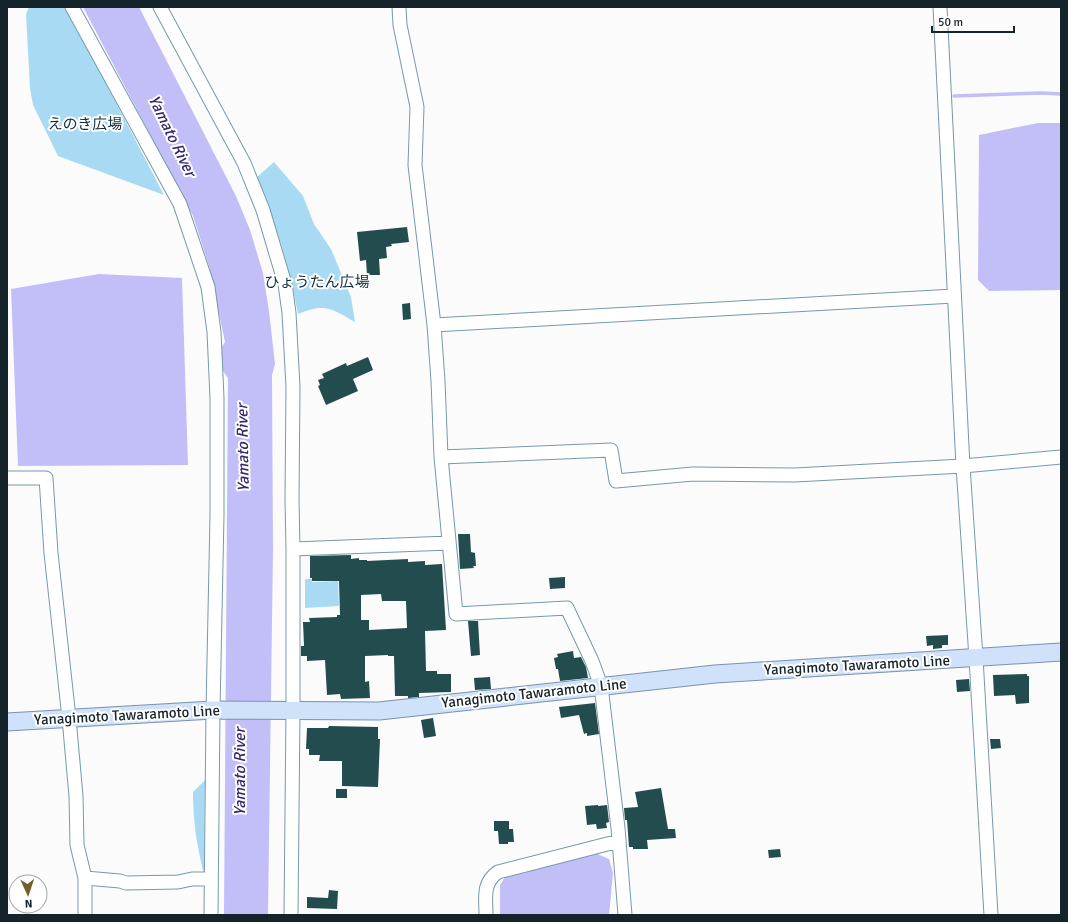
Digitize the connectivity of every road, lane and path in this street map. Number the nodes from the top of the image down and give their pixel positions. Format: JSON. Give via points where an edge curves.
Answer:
{"nodes":[{"id":1,"x":72,"y":7,"type":"edge"},
{"id":2,"x":160,"y":7,"type":"edge"},
{"id":3,"x":399,"y":7,"type":"edge"},
{"id":4,"x":940,"y":7,"type":"edge"},
{"id":5,"x":954,"y":296,"type":"junction"},
{"id":6,"x":434,"y":325,"type":"junction"},
{"id":7,"x":441,"y":457,"type":"junction"},
{"id":8,"x":1061,"y":457,"type":"edge"},
{"id":9,"x":963,"y":466,"type":"junction"},
{"id":10,"x":7,"y":478,"type":"edge"},
{"id":11,"x":449,"y":544,"type":"junction"},
{"id":12,"x":293,"y":549,"type":"junction"},
{"id":13,"x":1061,"y":652,"type":"edge"},
{"id":14,"x":976,"y":658,"type":"junction"},
{"id":15,"x":601,"y":686,"type":"junction"},
{"id":16,"x":215,"y":710,"type":"junction"},
{"id":17,"x":291,"y":710,"type":"junction"},
{"id":18,"x":69,"y":718,"type":"junction"},
{"id":19,"x":7,"y":722,"type":"edge"},
{"id":20,"x":619,"y":841,"type":"junction"},
{"id":21,"x":85,"y":878,"type":"junction"},
{"id":22,"x":210,"y":879,"type":"junction"},
{"id":23,"x":85,"y":915,"type":"edge"},
{"id":24,"x":211,"y":915,"type":"edge"},
{"id":25,"x":291,"y":915,"type":"edge"},
{"id":26,"x":486,"y":915,"type":"edge"},
{"id":27,"x":625,"y":915,"type":"edge"},
{"id":28,"x":991,"y":915,"type":"edge"}],
"edges":[{"from":1,"to":16,"type":"street","via":[[180,204],[208,288],[214,332],[217,398]]},
{"from":2,"to":12,"type":"street","via":[[244,163],[263,210],[285,284],[293,387]]},
{"from":3,"to":6,"type":"street","via":[[400,26],[417,107],[415,164]]},
{"from":4,"to":5,"type":"street"},
{"from":5,"to":6,"type":"street"},
{"from":5,"to":9,"type":"street"},
{"from":6,"to":7,"type":"street"},
{"from":7,"to":9,"type":"street","via":[[611,450],[616,481],[693,474],[795,475]]},
{"from":7,"to":11,"type":"street"},
{"from":8,"to":9,"type":"street"},
{"from":9,"to":14,"type":"street"},
{"from":10,"to":18,"type":"street","via":[[46,478],[51,553]]},
{"from":11,"to":12,"type":"street"},
{"from":11,"to":15,"type":"street","via":[[456,614],[568,608]]},
{"from":12,"to":17,"type":"street"},
{"from":13,"to":14,"type":"main road","name":"Yanagimoto Tawaramoto Line"},
{"from":14,"to":15,"type":"main road","name":"Yanagimoto Tawaramoto Line","via":[[715,674]]},
{"from":14,"to":28,"type":"street"},
{"from":15,"to":17,"type":"main road","name":"Yanagimoto Tawaramoto Line","via":[[379,711]]},
{"from":15,"to":20,"type":"street"},
{"from":16,"to":17,"type":"main road","name":"Yanagimoto Tawaramoto Line"},
{"from":16,"to":18,"type":"main road","name":"Yanagimoto Tawaramoto Line"},
{"from":16,"to":22,"type":"street"},
{"from":17,"to":25,"type":"street"},
{"from":18,"to":19,"type":"main road","name":"Yanagimoto Tawaramoto Line"},
{"from":18,"to":21,"type":"street","via":[[76,796],[77,846]]},
{"from":20,"to":26,"type":"street","via":[[498,872],[490,877],[488,883]]},
{"from":20,"to":27,"type":"street"},
{"from":21,"to":22,"type":"street","via":[[126,883]]},
{"from":21,"to":23,"type":"street"},
{"from":22,"to":24,"type":"street"}]}
